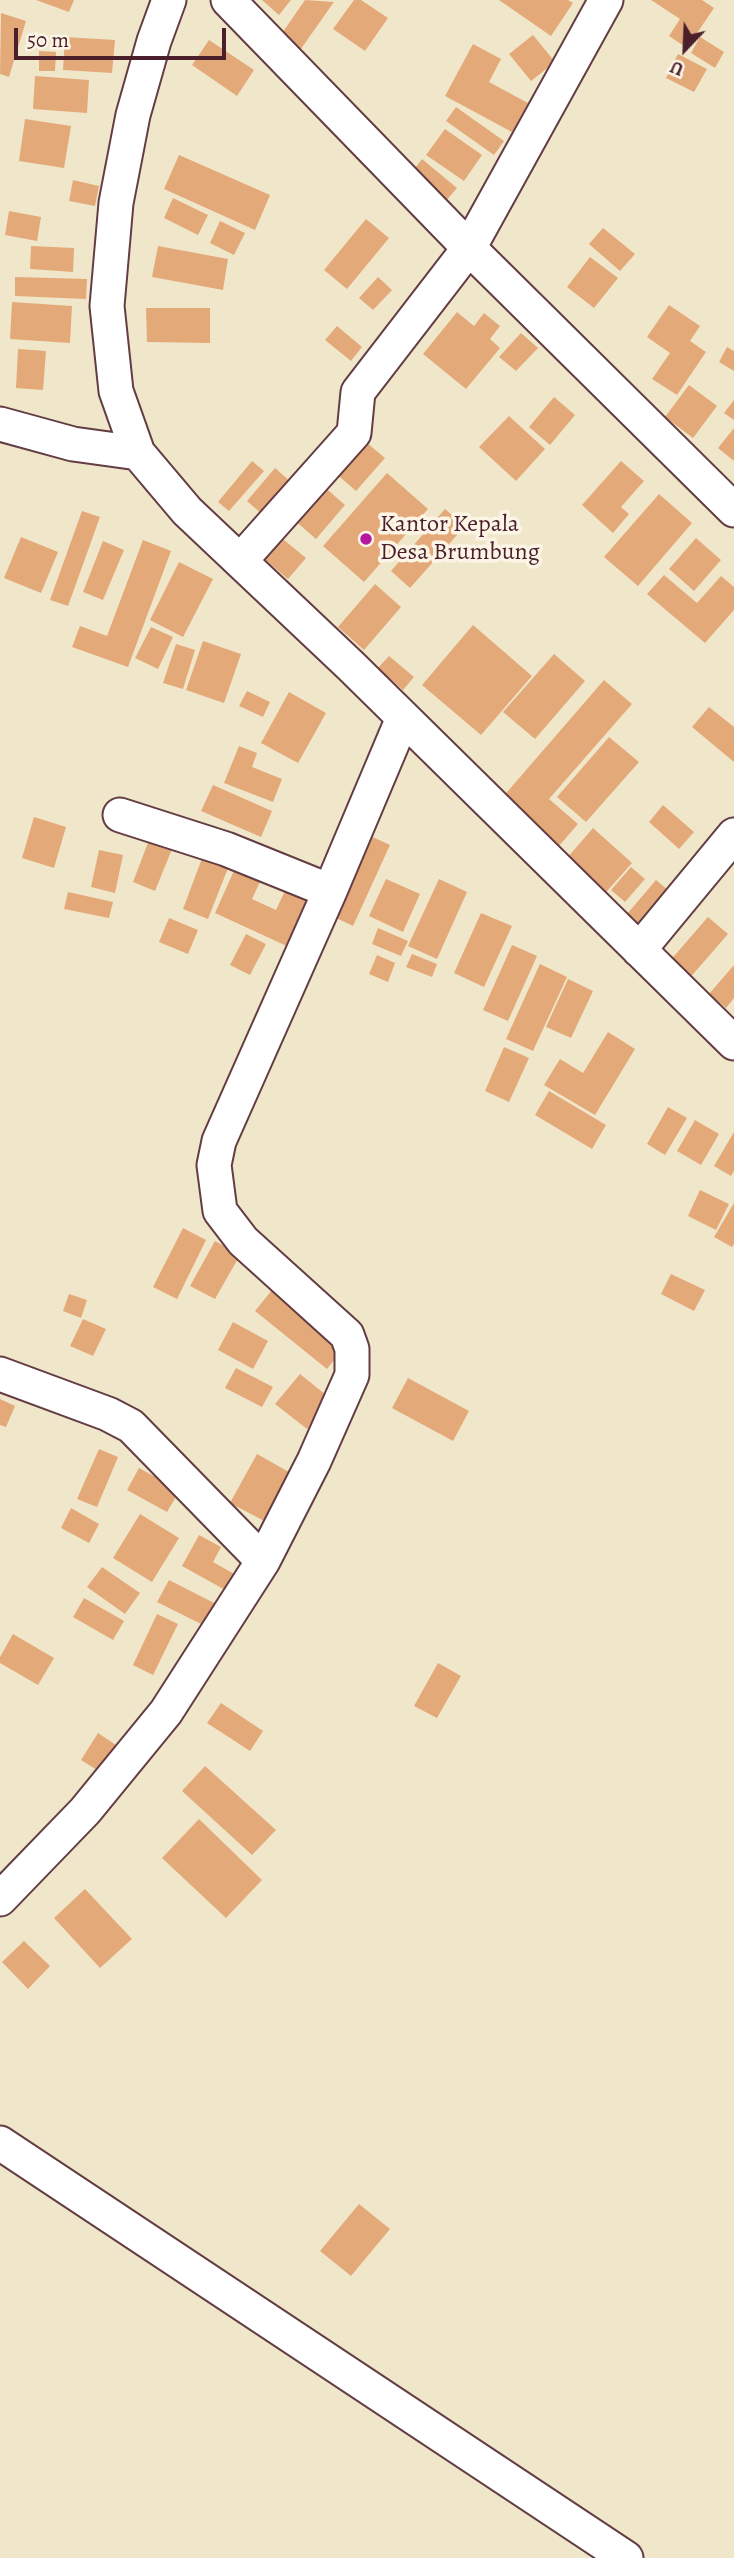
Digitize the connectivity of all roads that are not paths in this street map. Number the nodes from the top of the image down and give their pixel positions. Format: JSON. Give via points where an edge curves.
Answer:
{"nodes":[{"id":1,"x":169,"y":0,"type":"edge"},
{"id":2,"x":228,"y":0,"type":"edge"},
{"id":3,"x":606,"y":0,"type":"edge"},
{"id":4,"x":469,"y":248,"type":"junction"},
{"id":5,"x":0,"y":424,"type":"edge"},
{"id":6,"x":138,"y":453,"type":"junction"},
{"id":7,"x":734,"y":510,"type":"edge"},
{"id":8,"x":240,"y":561,"type":"junction"},
{"id":9,"x":403,"y":718,"type":"junction"},
{"id":10,"x":120,"y":815,"type":"dead end"},
{"id":11,"x":734,"y":835,"type":"edge"},
{"id":12,"x":330,"y":891,"type":"junction"},
{"id":13,"x":639,"y":950,"type":"junction"},
{"id":14,"x":734,"y":1043,"type":"edge"},
{"id":15,"x":0,"y":1374,"type":"edge"},
{"id":16,"x":263,"y":1561,"type":"junction"},
{"id":17,"x":0,"y":1899,"type":"edge"},
{"id":18,"x":0,"y":2143,"type":"edge"},
{"id":19,"x":626,"y":2558,"type":"edge"}],
"edges":[{"from":1,"to":6,"type":"street","via":[[133,115],[116,203],[107,306],[116,391]]},
{"from":2,"to":4,"type":"street"},
{"from":3,"to":4,"type":"street"},
{"from":4,"to":7,"type":"street"},
{"from":4,"to":8,"type":"street","via":[[358,392],[354,433]]},
{"from":5,"to":6,"type":"street","via":[[73,444]]},
{"from":6,"to":8,"type":"street","via":[[187,511]]},
{"from":8,"to":9,"type":"street"},
{"from":9,"to":12,"type":"street"},
{"from":9,"to":13,"type":"street"},
{"from":10,"to":12,"type":"street","via":[[226,849]]},
{"from":11,"to":13,"type":"street"},
{"from":12,"to":16,"type":"street","via":[[219,1141],[214,1165],[220,1211],[243,1241],[347,1335],[352,1349],[352,1375]]},
{"from":13,"to":14,"type":"street"},
{"from":15,"to":16,"type":"street","via":[[131,1426]]},
{"from":16,"to":17,"type":"street","via":[[166,1712],[85,1811]]},
{"from":18,"to":19,"type":"street"}]}
